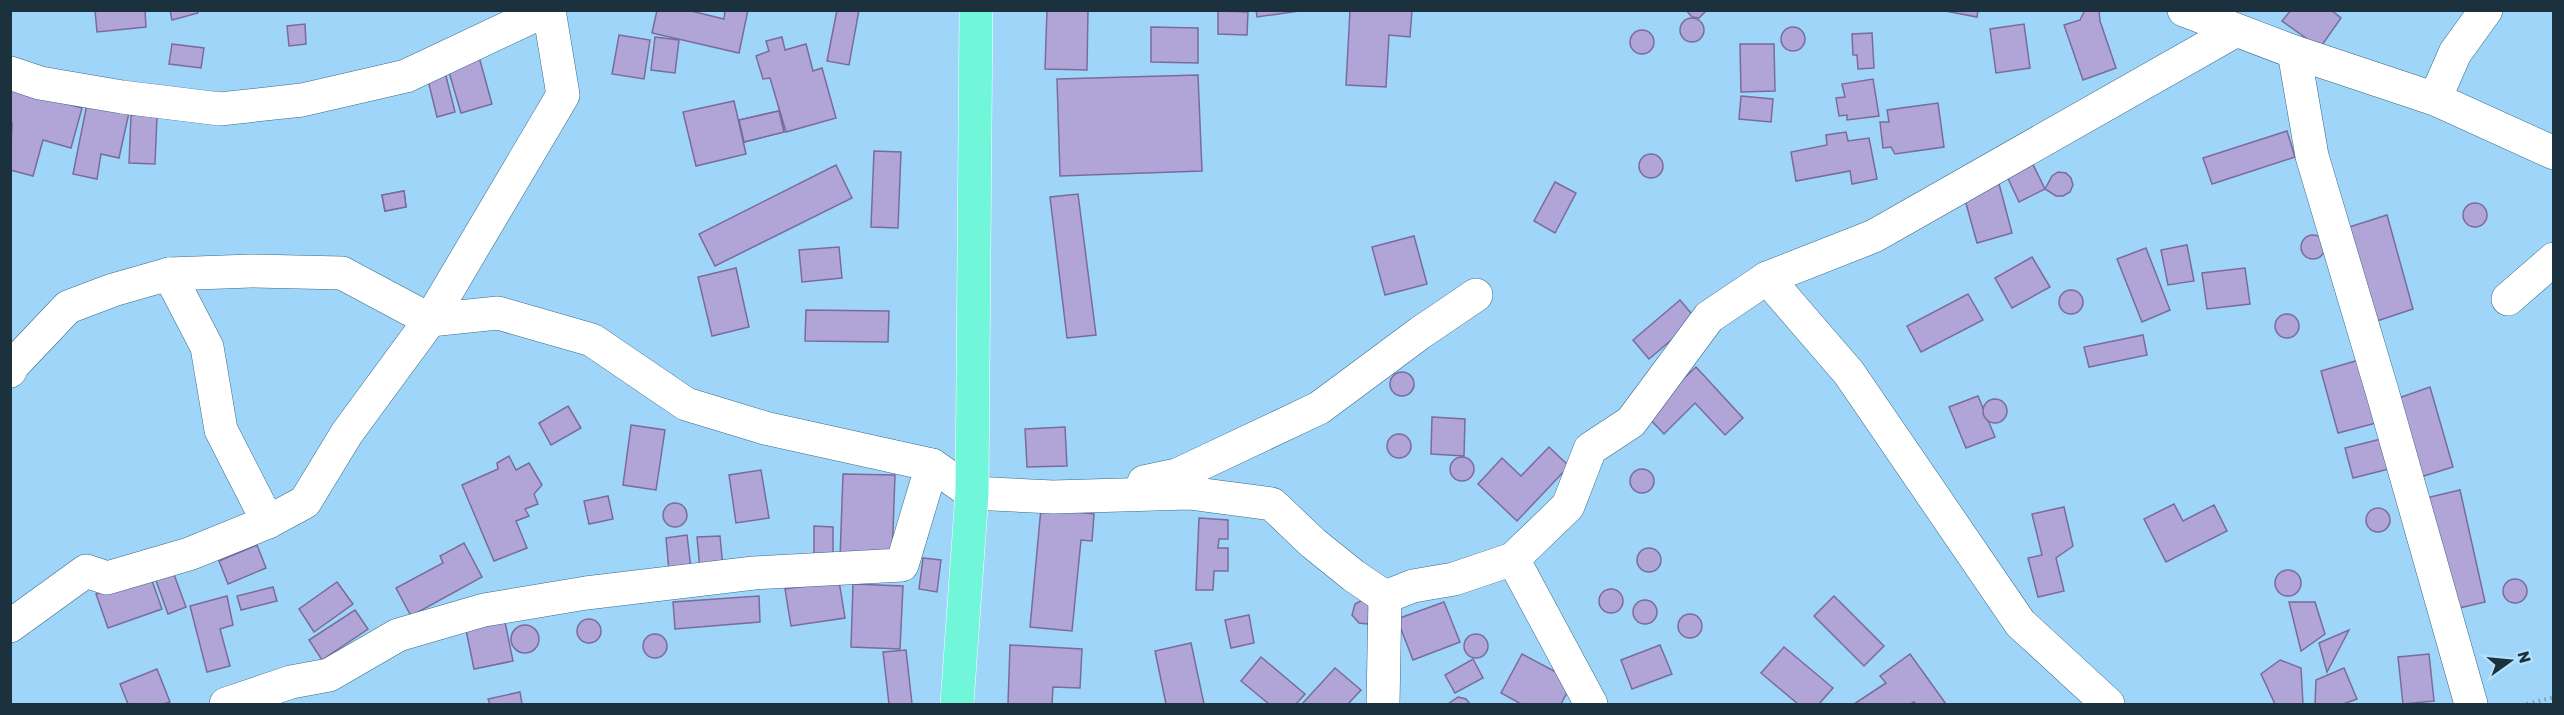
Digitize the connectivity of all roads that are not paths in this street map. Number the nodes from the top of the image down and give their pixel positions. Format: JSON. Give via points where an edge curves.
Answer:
{"nodes":[{"id":1,"x":548,"y":10,"type":"edge"},
{"id":2,"x":976,"y":10,"type":"edge"},
{"id":3,"x":2184,"y":10,"type":"edge"},
{"id":4,"x":2486,"y":10,"type":"edge"},
{"id":5,"x":2235,"y":31,"type":"junction"},
{"id":6,"x":2294,"y":52,"type":"junction"},
{"id":7,"x":10,"y":74,"type":"edge"},
{"id":8,"x":2436,"y":99,"type":"junction"},
{"id":9,"x":2553,"y":153,"type":"edge"},
{"id":10,"x":2553,"y":259,"type":"edge"},
{"id":11,"x":169,"y":274,"type":"junction"},
{"id":12,"x":1767,"y":278,"type":"junction"},
{"id":13,"x":1476,"y":295,"type":"dead end"},
{"id":14,"x":2508,"y":299,"type":"dead end"},
{"id":15,"x":430,"y":320,"type":"junction"},
{"id":16,"x":10,"y":371,"type":"edge"},
{"id":17,"x":932,"y":465,"type":"junction"},
{"id":18,"x":972,"y":493,"type":"junction"},
{"id":19,"x":1078,"y":496,"type":"junction"},
{"id":20,"x":268,"y":522,"type":"junction"},
{"id":21,"x":1513,"y":559,"type":"junction"},
{"id":22,"x":1385,"y":597,"type":"junction"},
{"id":23,"x":10,"y":626,"type":"edge"},
{"id":24,"x":226,"y":705,"type":"edge"},
{"id":25,"x":957,"y":705,"type":"edge"},
{"id":26,"x":1383,"y":705,"type":"edge"},
{"id":27,"x":1592,"y":705,"type":"edge"},
{"id":28,"x":2108,"y":705,"type":"edge"},
{"id":29,"x":2471,"y":705,"type":"edge"}],
"edges":[{"from":1,"to":7,"type":"street","via":[[405,76],[302,100],[219,109],[122,97]]},
{"from":1,"to":15,"type":"street","via":[[564,95]]},
{"from":2,"to":18,"type":"highway"},
{"from":3,"to":5,"type":"street"},
{"from":4,"to":8,"type":"street","via":[[2455,53]]},
{"from":5,"to":6,"type":"street"},
{"from":5,"to":12,"type":"street","via":[[1874,236]]},
{"from":6,"to":8,"type":"street"},
{"from":6,"to":29,"type":"street","via":[[2312,156]]},
{"from":8,"to":9,"type":"street"},
{"from":10,"to":14,"type":"street"},
{"from":11,"to":15,"type":"street","via":[[342,273]]},
{"from":11,"to":16,"type":"street","via":[[68,308]]},
{"from":11,"to":20,"type":"street","via":[[207,347],[221,430]]},
{"from":12,"to":21,"type":"street","via":[[1709,317],[1631,422],[1590,449],[1568,506]]},
{"from":12,"to":28,"type":"street","via":[[1849,373],[2020,623]]},
{"from":13,"to":19,"type":"street","via":[[1319,408],[1177,475]]},
{"from":15,"to":17,"type":"street","via":[[498,313],[592,340],[686,404],[765,428]]},
{"from":15,"to":20,"type":"street","via":[[347,432],[305,502]]},
{"from":17,"to":18,"type":"street"},
{"from":17,"to":24,"type":"street","via":[[902,565],[754,573],[484,610],[398,635],[328,675],[291,682]]},
{"from":18,"to":19,"type":"street"},
{"from":18,"to":25,"type":"highway"},
{"from":19,"to":22,"type":"street","via":[[1189,493],[1272,504],[1313,543]]},
{"from":20,"to":23,"type":"street","via":[[189,554],[107,578],[86,571]]},
{"from":21,"to":22,"type":"street"},
{"from":21,"to":27,"type":"street"},
{"from":22,"to":26,"type":"street"}]}
